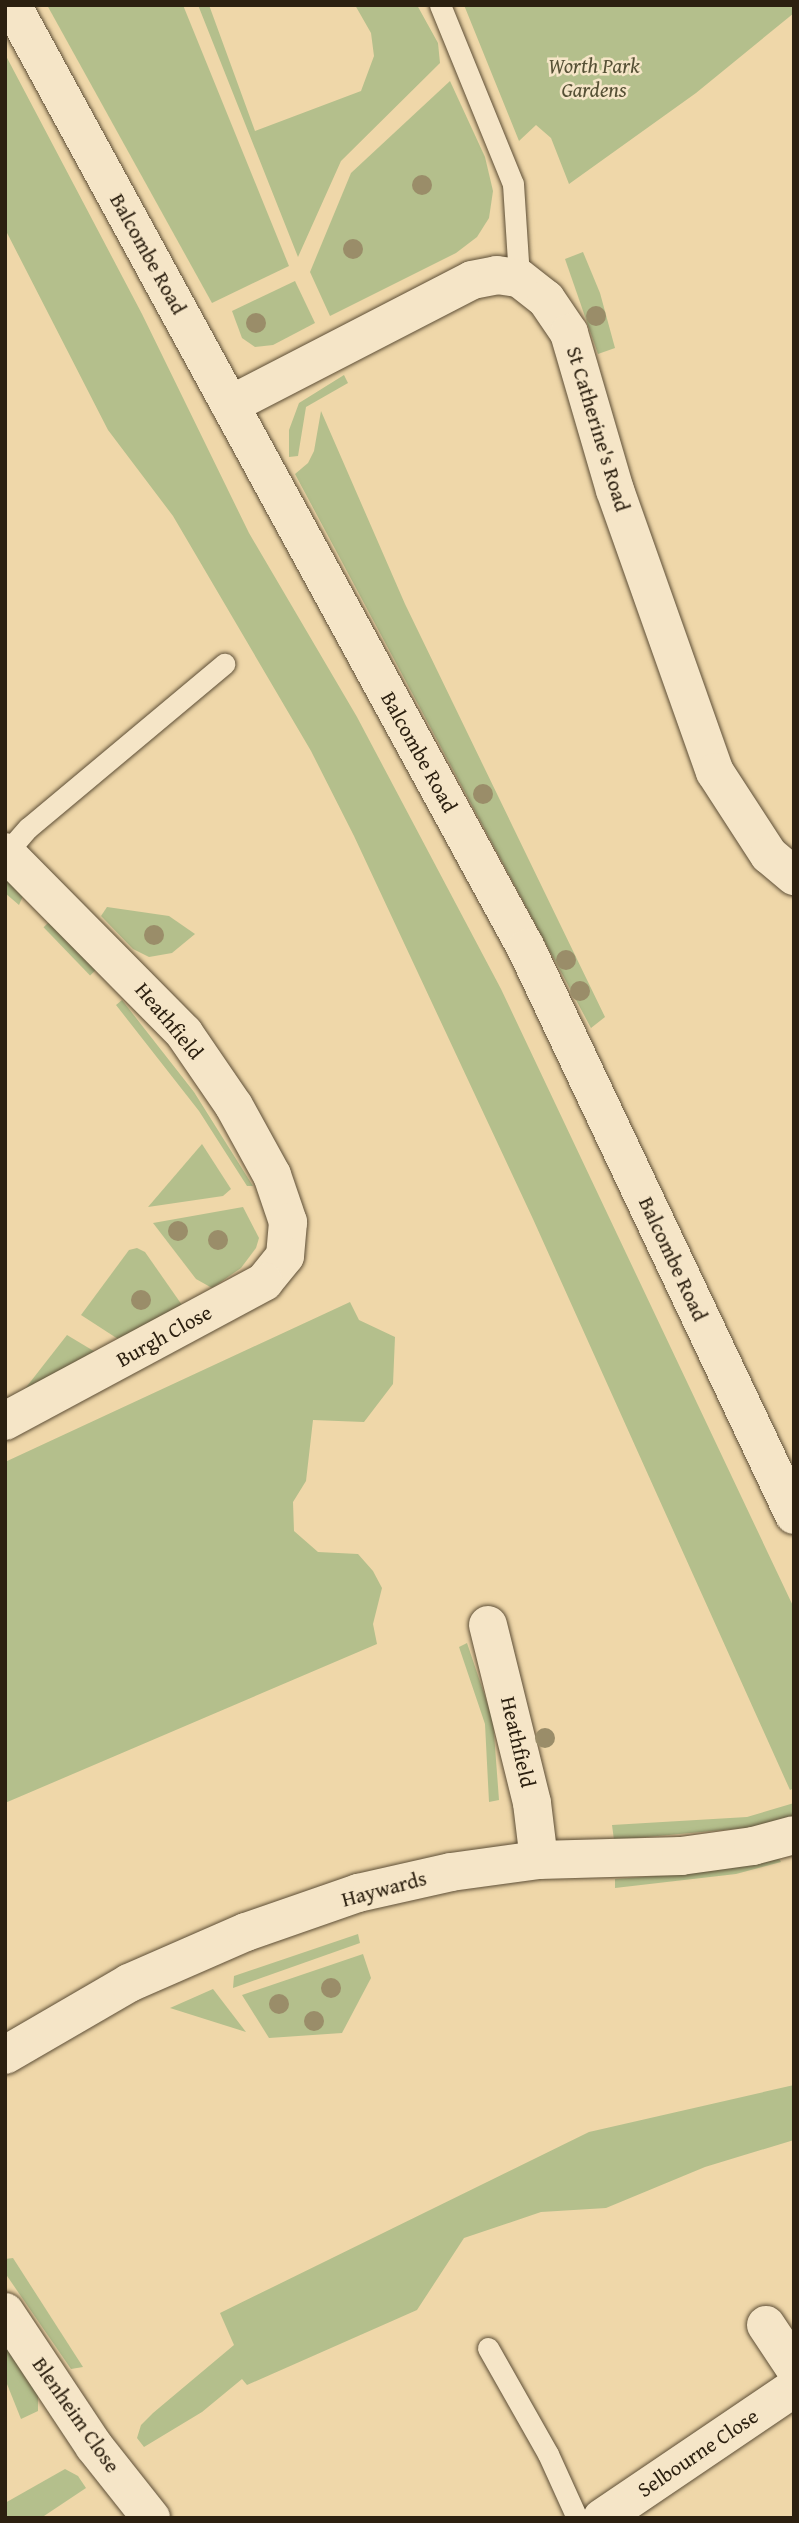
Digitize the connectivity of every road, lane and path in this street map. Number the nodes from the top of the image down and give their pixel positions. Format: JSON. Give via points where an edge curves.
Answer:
{"nodes":[{"id":1,"x":12,"y":5,"type":"edge"},
{"id":2,"x":440,"y":5,"type":"edge"},
{"id":3,"x":519,"y":278,"type":"junction"},
{"id":4,"x":230,"y":405,"type":"junction"},
{"id":5,"x":224,"y":664,"type":"dead end"},
{"id":6,"x":6,"y":852,"type":"edge"},
{"id":7,"x":794,"y":876,"type":"edge"},
{"id":8,"x":288,"y":1222,"type":"joint"},
{"id":9,"x":5,"y":1421,"type":"edge"},
{"id":10,"x":794,"y":1515,"type":"edge"},
{"id":11,"x":488,"y":1625,"type":"dead end"},
{"id":12,"x":794,"y":1835,"type":"edge"},
{"id":13,"x":539,"y":1860,"type":"junction"},
{"id":14,"x":5,"y":2055,"type":"edge"},
{"id":15,"x":5,"y":2312,"type":"edge"},
{"id":16,"x":766,"y":2325,"type":"dead end"},
{"id":17,"x":488,"y":2348,"type":"dead end"},
{"id":18,"x":794,"y":2367,"type":"edge"},
{"id":19,"x":794,"y":2388,"type":"edge"},
{"id":20,"x":151,"y":2517,"type":"edge"},
{"id":21,"x":577,"y":2518,"type":"edge"},
{"id":22,"x":602,"y":2518,"type":"edge"}],
"edges":[{"from":1,"to":4,"type":"street","name":"Balcombe Road"},
{"from":2,"to":3,"type":"lane","via":[[513,184]]},
{"from":3,"to":4,"type":"street","via":[[497,275],[472,280]]},
{"from":3,"to":7,"type":"street","name":"St Catherine's Road","via":[[546,299],[569,333],[615,490],[715,772],[769,855]]},
{"from":4,"to":10,"type":"street","name":"Balcombe Road","via":[[526,948]]},
{"from":5,"to":6,"type":"lane","via":[[28,828]]},
{"from":6,"to":8,"type":"street","name":"Heathfield","via":[[184,1033],[234,1105],[272,1175]]},
{"from":8,"to":9,"type":"street","name":"Burgh Close","via":[[285,1256],[264,1282]]},
{"from":11,"to":13,"type":"street","name":"Heathfield","via":[[532,1803]]},
{"from":12,"to":13,"type":"street","name":"Haywards","via":[[681,1856]]},
{"from":13,"to":14,"type":"street","name":"Haywards","via":[[451,1872],[358,1894],[246,1932],[129,1983]]},
{"from":15,"to":20,"type":"street","name":"Blenheim Close","via":[[94,2446]]},
{"from":16,"to":18,"type":"street"},
{"from":17,"to":21,"type":"lane","via":[[548,2454]]},
{"from":19,"to":22,"type":"street","name":"Selbourne Close"}]}
